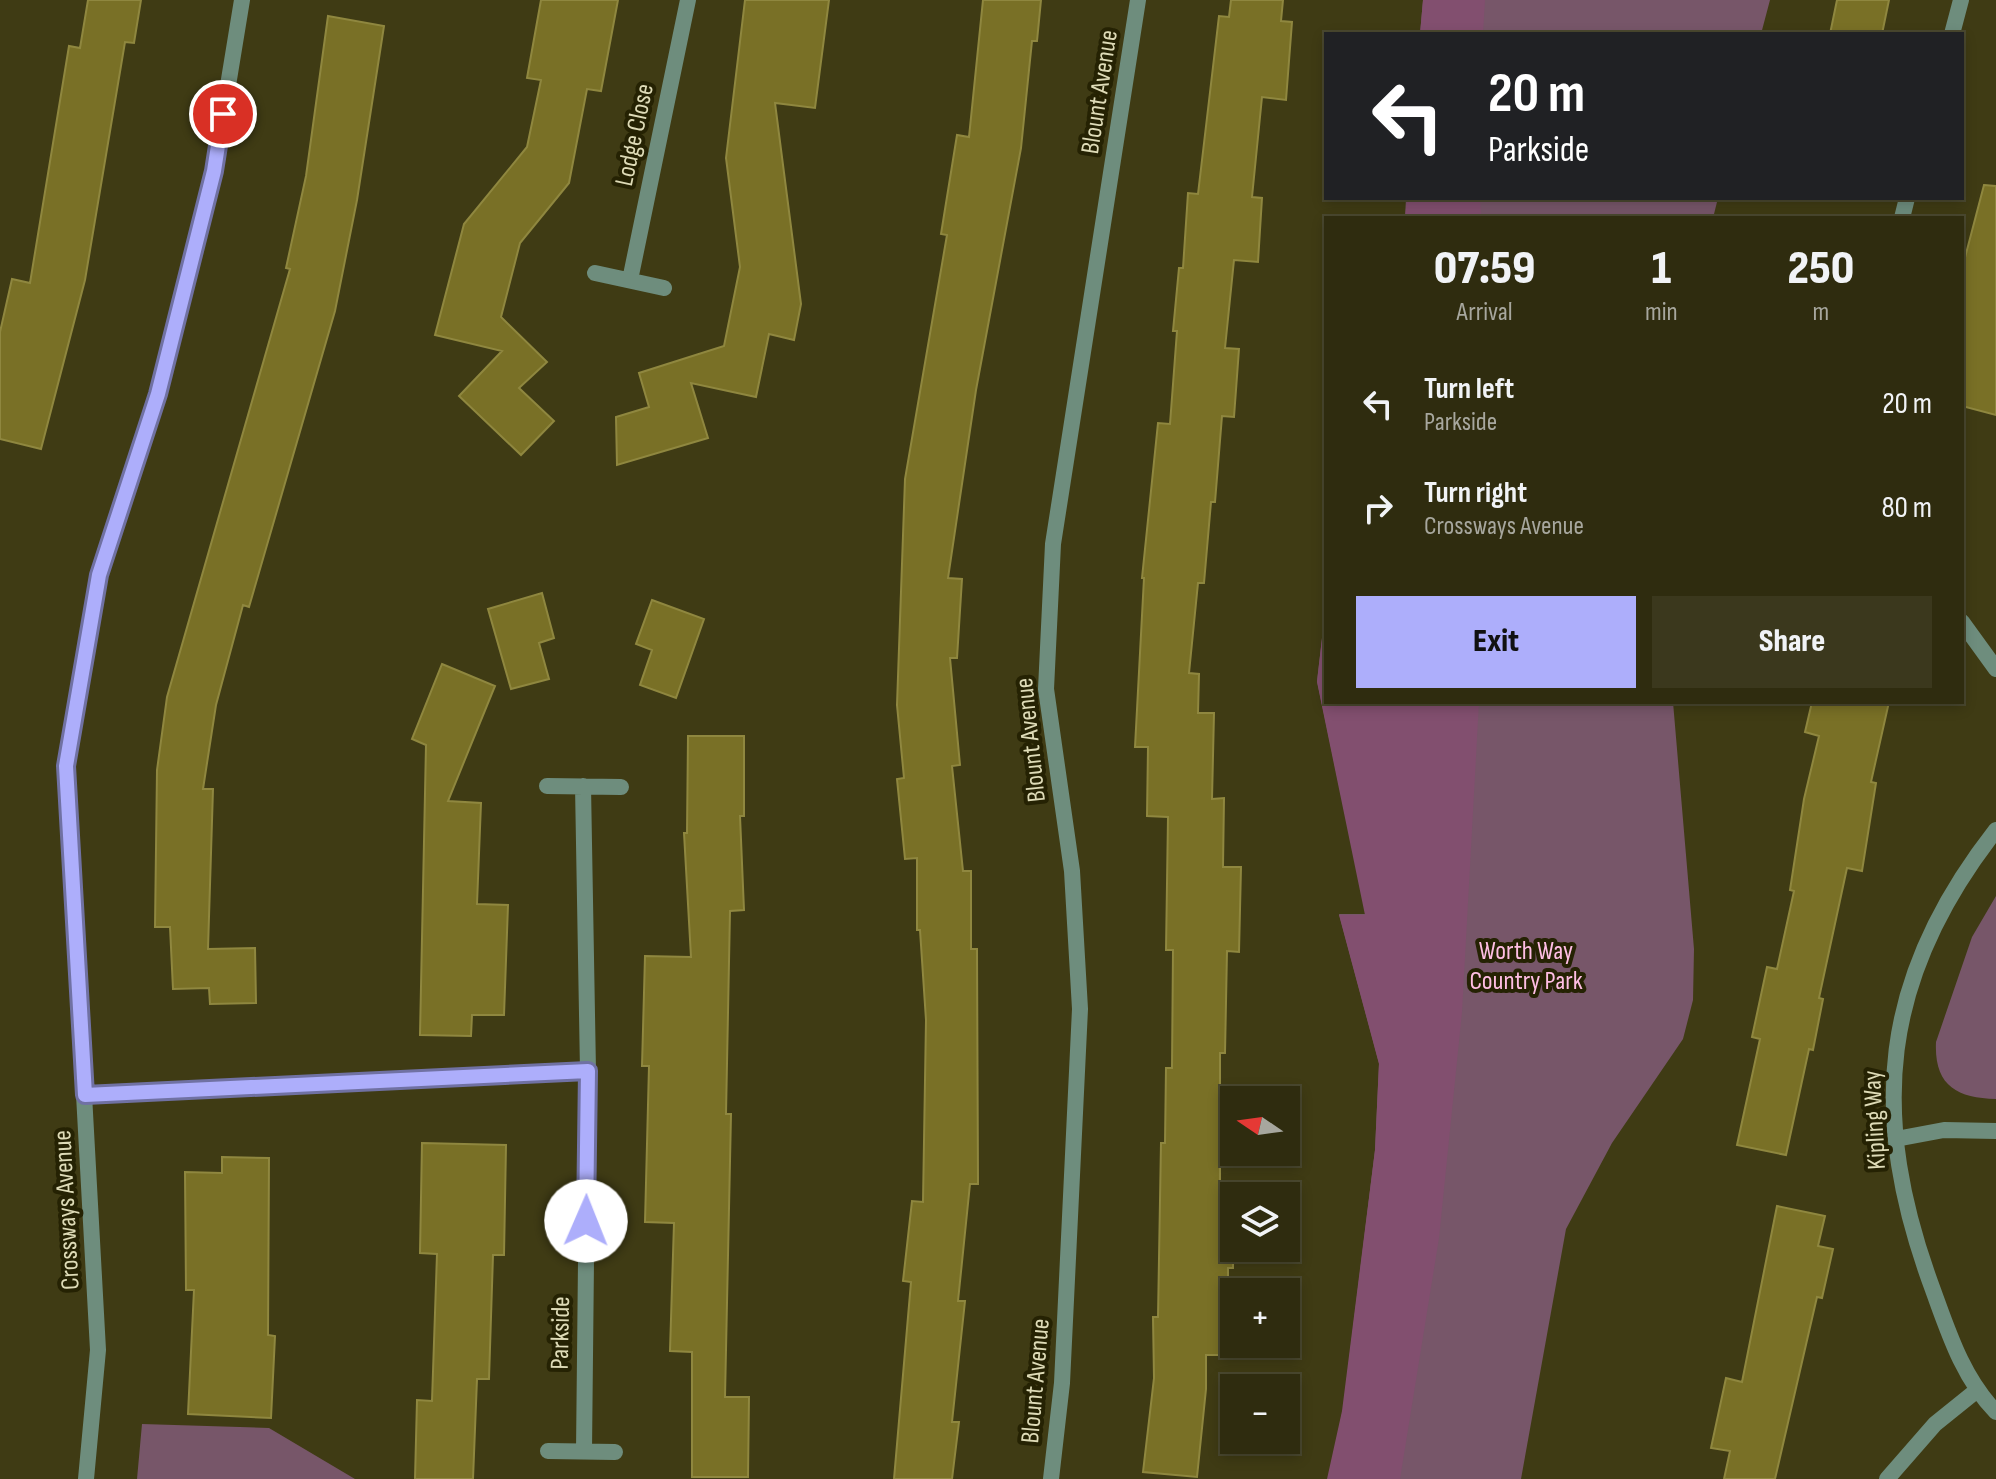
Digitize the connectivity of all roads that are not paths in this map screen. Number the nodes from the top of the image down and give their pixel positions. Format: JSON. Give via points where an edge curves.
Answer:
{"nodes":[{"id":1,"x":242,"y":0,"type":"edge"},
{"id":2,"x":688,"y":0,"type":"edge"},
{"id":3,"x":1138,"y":0,"type":"edge"},
{"id":4,"x":1961,"y":0,"type":"edge"},
{"id":5,"x":1953,"y":32,"type":"edge"},
{"id":6,"x":595,"y":273,"type":"dead end"},
{"id":7,"x":630,"y":280,"type":"junction"},
{"id":8,"x":664,"y":288,"type":"dead end"},
{"id":9,"x":1964,"y":625,"type":"edge"},
{"id":10,"x":1996,"y":669,"type":"edge"},
{"id":11,"x":547,"y":786,"type":"dead end"},
{"id":12,"x":583,"y":786,"type":"junction"},
{"id":13,"x":621,"y":787,"type":"dead end"},
{"id":14,"x":1996,"y":830,"type":"edge"},
{"id":15,"x":588,"y":1071,"type":"junction"},
{"id":16,"x":85,"y":1095,"type":"junction"},
{"id":17,"x":1996,"y":1131,"type":"edge"},
{"id":18,"x":1896,"y":1139,"type":"junction"},
{"id":19,"x":1976,"y":1391,"type":"junction"},
{"id":20,"x":1996,"y":1412,"type":"edge"},
{"id":21,"x":548,"y":1451,"type":"dead end"},
{"id":22,"x":584,"y":1451,"type":"junction"},
{"id":23,"x":615,"y":1452,"type":"dead end"},
{"id":24,"x":86,"y":1479,"type":"edge"},
{"id":25,"x":1051,"y":1479,"type":"edge"},
{"id":26,"x":1887,"y":1479,"type":"edge"}],
"edges":[{"from":1,"to":16,"type":"street","name":"Crossways Avenue","via":[[210,186],[158,394],[99,575],[66,766]]},
{"from":2,"to":7,"type":"street","name":"Lodge Close"},
{"from":3,"to":25,"type":"street","name":"Blount Avenue","via":[[1053,544],[1046,689],[1072,871],[1080,1009],[1062,1383]]},
{"from":4,"to":5,"type":"street"},
{"from":6,"to":7,"type":"street"},
{"from":7,"to":8,"type":"street"},
{"from":9,"to":10,"type":"street"},
{"from":11,"to":12,"type":"street"},
{"from":12,"to":13,"type":"street"},
{"from":12,"to":15,"type":"street","name":"Parkside"},
{"from":14,"to":18,"type":"street","name":"Kipling Way","via":[[1961,874],[1934,921],[1902,1005],[1893,1075]]},
{"from":15,"to":16,"type":"street"},
{"from":15,"to":22,"type":"street","name":"Parkside"},
{"from":16,"to":24,"type":"street","name":"Crossways Avenue","via":[[98,1350]]},
{"from":17,"to":18,"type":"street","via":[[1944,1130]]},
{"from":18,"to":19,"type":"street","name":"Kipling Way","via":[[1921,1257],[1954,1348]]},
{"from":19,"to":20,"type":"street","name":"Kipling Way"},
{"from":19,"to":26,"type":"street","via":[[1935,1424]]},
{"from":21,"to":22,"type":"street"},
{"from":22,"to":23,"type":"street"}]}
